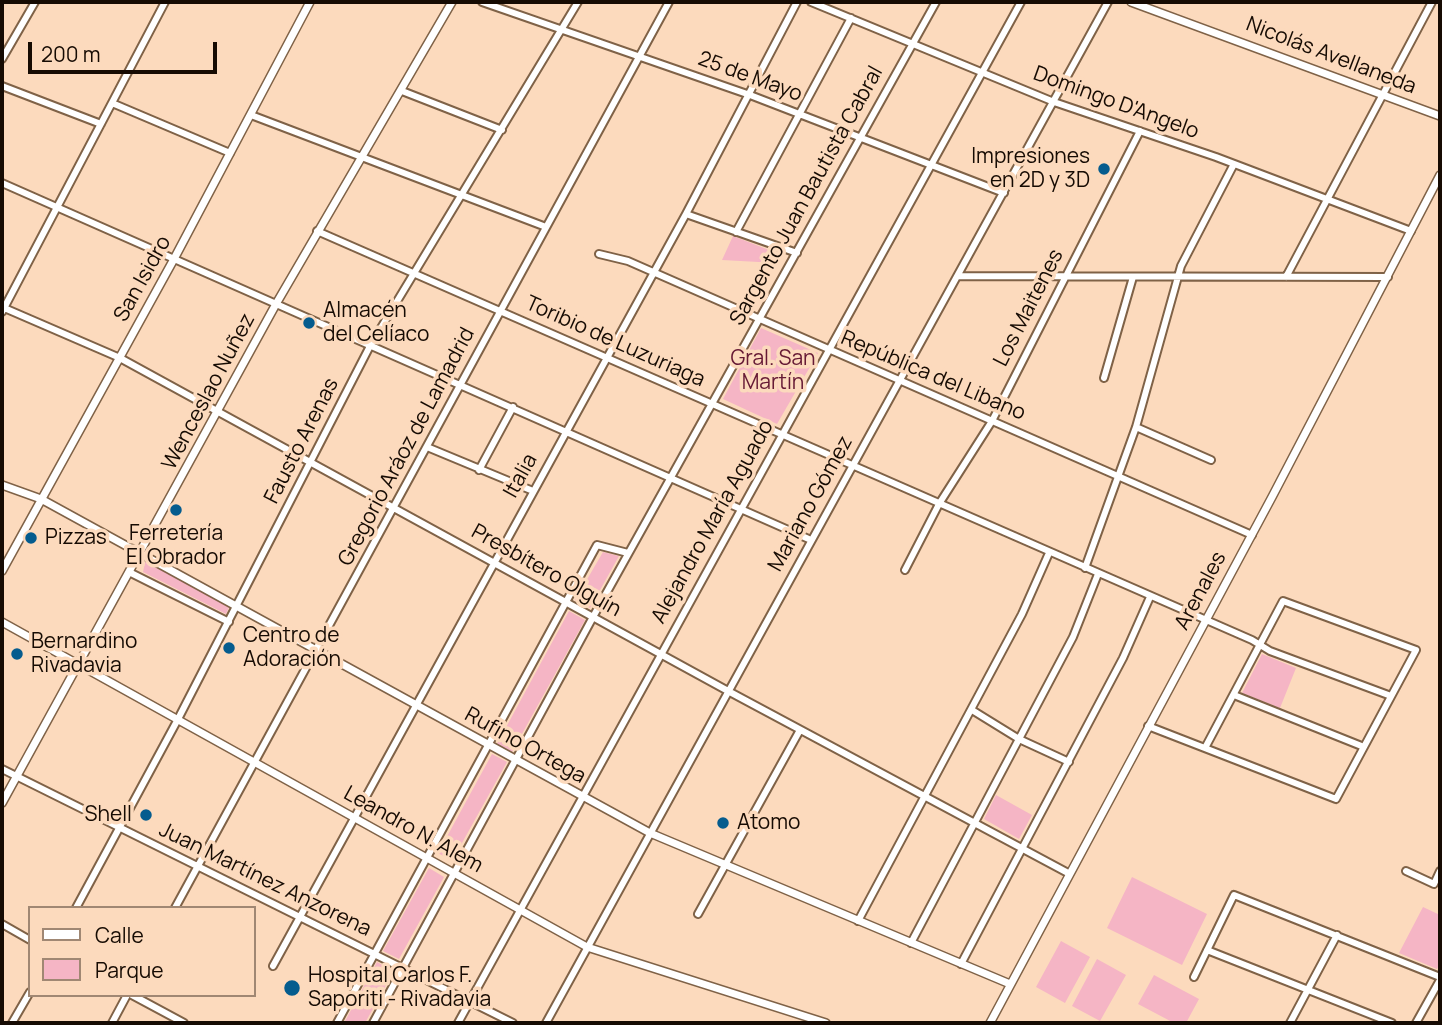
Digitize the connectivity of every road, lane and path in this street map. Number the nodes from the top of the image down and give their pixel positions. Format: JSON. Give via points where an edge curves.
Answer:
{"nodes":[{"id":1,"x":35,"y":2,"type":"edge"},
{"id":2,"x":164,"y":2,"type":"edge"},
{"id":3,"x":310,"y":2,"type":"edge"},
{"id":4,"x":452,"y":2,"type":"edge"},
{"id":5,"x":482,"y":2,"type":"edge"},
{"id":6,"x":578,"y":2,"type":"edge"},
{"id":7,"x":669,"y":2,"type":"edge"},
{"id":8,"x":797,"y":2,"type":"edge"},
{"id":9,"x":811,"y":2,"type":"edge"},
{"id":10,"x":936,"y":2,"type":"edge"},
{"id":11,"x":1021,"y":2,"type":"edge"},
{"id":12,"x":1108,"y":2,"type":"edge"},
{"id":13,"x":1131,"y":2,"type":"edge"},
{"id":14,"x":1432,"y":2,"type":"edge"},
{"id":15,"x":851,"y":18,"type":"junction"},
{"id":16,"x":562,"y":30,"type":"junction"},
{"id":17,"x":913,"y":42,"type":"junction"},
{"id":18,"x":640,"y":56,"type":"junction"},
{"id":19,"x":2,"y":59,"type":"edge"},
{"id":20,"x":982,"y":72,"type":"junction"},
{"id":21,"x":2,"y":86,"type":"edge"},
{"id":22,"x":402,"y":91,"type":"junction"},
{"id":23,"x":1385,"y":94,"type":"junction"},
{"id":24,"x":750,"y":95,"type":"junction"},
{"id":25,"x":1054,"y":102,"type":"junction"},
{"id":26,"x":112,"y":103,"type":"junction"},
{"id":27,"x":800,"y":114,"type":"junction"},
{"id":28,"x":251,"y":115,"type":"junction"},
{"id":29,"x":1440,"y":116,"type":"edge"},
{"id":30,"x":101,"y":124,"type":"junction"},
{"id":31,"x":502,"y":131,"type":"junction"},
{"id":32,"x":1140,"y":131,"type":"junction"},
{"id":33,"x":861,"y":136,"type":"junction"},
{"id":34,"x":230,"y":153,"type":"junction"},
{"id":35,"x":362,"y":156,"type":"junction"},
{"id":36,"x":932,"y":164,"type":"junction"},
{"id":37,"x":1234,"y":164,"type":"junction"},
{"id":38,"x":1440,"y":175,"type":"edge"},
{"id":39,"x":2,"y":183,"type":"edge"},
{"id":40,"x":1004,"y":193,"type":"junction"},
{"id":41,"x":463,"y":195,"type":"junction"},
{"id":42,"x":1326,"y":200,"type":"junction"},
{"id":43,"x":57,"y":208,"type":"junction"},
{"id":44,"x":686,"y":214,"type":"junction"},
{"id":45,"x":546,"y":227,"type":"junction"},
{"id":46,"x":317,"y":231,"type":"junction"},
{"id":47,"x":1411,"y":231,"type":"junction"},
{"id":48,"x":736,"y":232,"type":"junction"},
{"id":49,"x":797,"y":253,"type":"junction"},
{"id":50,"x":599,"y":254,"type":"dead end"},
{"id":51,"x":174,"y":259,"type":"junction"},
{"id":52,"x":415,"y":272,"type":"junction"},
{"id":53,"x":654,"y":272,"type":"junction"},
{"id":54,"x":958,"y":276,"type":"junction"},
{"id":55,"x":1064,"y":277,"type":"junction"},
{"id":56,"x":1133,"y":277,"type":"junction"},
{"id":57,"x":1181,"y":277,"type":"junction"},
{"id":58,"x":1286,"y":277,"type":"junction"},
{"id":59,"x":1388,"y":277,"type":"junction"},
{"id":60,"x":276,"y":304,"type":"junction"},
{"id":61,"x":2,"y":309,"type":"edge"},
{"id":62,"x":500,"y":310,"type":"junction"},
{"id":63,"x":759,"y":319,"type":"junction"},
{"id":64,"x":370,"y":346,"type":"junction"},
{"id":65,"x":829,"y":350,"type":"junction"},
{"id":66,"x":120,"y":358,"type":"junction"},
{"id":67,"x":608,"y":358,"type":"junction"},
{"id":68,"x":1104,"y":378,"type":"dead end"},
{"id":69,"x":898,"y":381,"type":"junction"},
{"id":70,"x":460,"y":384,"type":"junction"},
{"id":71,"x":711,"y":404,"type":"junction"},
{"id":72,"x":513,"y":407,"type":"junction"},
{"id":73,"x":218,"y":412,"type":"junction"},
{"id":74,"x":992,"y":421,"type":"junction"},
{"id":75,"x":1136,"y":427,"type":"junction"},
{"id":76,"x":566,"y":430,"type":"junction"},
{"id":77,"x":782,"y":435,"type":"junction"},
{"id":78,"x":426,"y":447,"type":"junction"},
{"id":79,"x":1211,"y":460,"type":"dead end"},
{"id":80,"x":310,"y":463,"type":"junction"},
{"id":81,"x":852,"y":466,"type":"junction"},
{"id":82,"x":479,"y":470,"type":"junction"},
{"id":83,"x":1121,"y":475,"type":"junction"},
{"id":84,"x":671,"y":477,"type":"junction"},
{"id":85,"x":2,"y":485,"type":"edge"},
{"id":86,"x":533,"y":491,"type":"junction"},
{"id":87,"x":41,"y":499,"type":"junction"},
{"id":88,"x":939,"y":504,"type":"junction"},
{"id":89,"x":394,"y":508,"type":"junction"},
{"id":90,"x":741,"y":509,"type":"junction"},
{"id":91,"x":1252,"y":534,"type":"junction"},
{"id":92,"x":811,"y":540,"type":"junction"},
{"id":93,"x":1049,"y":553,"type":"junction"},
{"id":94,"x":628,"y":554,"type":"junction"},
{"id":95,"x":141,"y":555,"type":"junction"},
{"id":96,"x":494,"y":563,"type":"junction"},
{"id":97,"x":1085,"y":568,"type":"junction"},
{"id":98,"x":905,"y":570,"type":"dead end"},
{"id":99,"x":2,"y":571,"type":"edge"},
{"id":100,"x":131,"y":573,"type":"junction"},
{"id":101,"x":1098,"y":574,"type":"junction"},
{"id":102,"x":1150,"y":597,"type":"junction"},
{"id":103,"x":565,"y":602,"type":"junction"},
{"id":104,"x":236,"y":608,"type":"junction"},
{"id":105,"x":593,"y":617,"type":"junction"},
{"id":106,"x":1205,"y":621,"type":"junction"},
{"id":107,"x":2,"y":622,"type":"edge"},
{"id":108,"x":229,"y":622,"type":"junction"},
{"id":109,"x":1260,"y":646,"type":"junction"},
{"id":110,"x":316,"y":651,"type":"junction"},
{"id":111,"x":660,"y":653,"type":"junction"},
{"id":112,"x":78,"y":665,"type":"junction"},
{"id":113,"x":727,"y":691,"type":"junction"},
{"id":114,"x":1234,"y":695,"type":"junction"},
{"id":115,"x":1391,"y":696,"type":"junction"},
{"id":116,"x":416,"y":706,"type":"junction"},
{"id":117,"x":972,"y":709,"type":"junction"},
{"id":118,"x":177,"y":721,"type":"junction"},
{"id":119,"x":1148,"y":726,"type":"junction"},
{"id":120,"x":800,"y":730,"type":"junction"},
{"id":121,"x":1019,"y":738,"type":"junction"},
{"id":122,"x":488,"y":746,"type":"junction"},
{"id":123,"x":1364,"y":747,"type":"junction"},
{"id":124,"x":1205,"y":748,"type":"junction"},
{"id":125,"x":516,"y":761,"type":"junction"},
{"id":126,"x":1069,"y":762,"type":"junction"},
{"id":127,"x":255,"y":764,"type":"junction"},
{"id":128,"x":2,"y":769,"type":"edge"},
{"id":129,"x":17,"y":776,"type":"junction"},
{"id":130,"x":581,"y":796,"type":"junction"},
{"id":131,"x":925,"y":797,"type":"junction"},
{"id":132,"x":2,"y":803,"type":"edge"},
{"id":133,"x":354,"y":817,"type":"junction"},
{"id":134,"x":973,"y":823,"type":"junction"},
{"id":135,"x":120,"y":827,"type":"junction"},
{"id":136,"x":650,"y":833,"type":"junction"},
{"id":137,"x":1021,"y":849,"type":"junction"},
{"id":138,"x":427,"y":858,"type":"junction"},
{"id":139,"x":724,"y":864,"type":"junction"},
{"id":140,"x":197,"y":866,"type":"junction"},
{"id":141,"x":1406,"y":871,"type":"dead end"},
{"id":142,"x":1440,"y":871,"type":"edge"},
{"id":143,"x":454,"y":873,"type":"junction"},
{"id":144,"x":1068,"y":873,"type":"junction"},
{"id":145,"x":1438,"y":879,"type":"edge"},
{"id":146,"x":77,"y":906,"type":"edge"},
{"id":147,"x":176,"y":906,"type":"edge"},
{"id":148,"x":520,"y":910,"type":"junction"},
{"id":149,"x":698,"y":914,"type":"dead end"},
{"id":150,"x":300,"y":918,"type":"junction"},
{"id":151,"x":858,"y":921,"type":"junction"},
{"id":152,"x":2,"y":924,"type":"edge"},
{"id":153,"x":1337,"y":935,"type":"junction"},
{"id":154,"x":28,"y":939,"type":"edge"},
{"id":155,"x":911,"y":943,"type":"junction"},
{"id":156,"x":587,"y":947,"type":"junction"},
{"id":157,"x":1207,"y":950,"type":"junction"},
{"id":158,"x":375,"y":954,"type":"junction"},
{"id":159,"x":961,"y":964,"type":"junction"},
{"id":160,"x":273,"y":966,"type":"dead end"},
{"id":161,"x":402,"y":968,"type":"junction"},
{"id":162,"x":1194,"y":977,"type":"dead end"},
{"id":163,"x":1440,"y":978,"type":"edge"},
{"id":164,"x":1010,"y":984,"type":"junction"},
{"id":165,"x":1309,"y":990,"type":"junction"},
{"id":166,"x":28,"y":995,"type":"edge"},
{"id":167,"x":129,"y":997,"type":"edge"},
{"id":168,"x":134,"y":997,"type":"edge"},
{"id":169,"x":470,"y":1002,"type":"junction"},
{"id":170,"x":12,"y":1023,"type":"edge"},
{"id":171,"x":112,"y":1023,"type":"edge"},
{"id":172,"x":184,"y":1023,"type":"edge"},
{"id":173,"x":337,"y":1023,"type":"edge"},
{"id":174,"x":373,"y":1023,"type":"edge"},
{"id":175,"x":458,"y":1023,"type":"edge"},
{"id":176,"x":513,"y":1023,"type":"edge"},
{"id":177,"x":546,"y":1023,"type":"edge"},
{"id":178,"x":826,"y":1023,"type":"edge"},
{"id":179,"x":990,"y":1023,"type":"edge"},
{"id":180,"x":1290,"y":1023,"type":"edge"},
{"id":181,"x":1392,"y":1023,"type":"edge"},
{"id":182,"x":1416,"y":1023,"type":"edge"}],
"edges":[{"from":1,"to":19,"type":"street"},
{"from":2,"to":26,"type":"street"},
{"from":3,"to":28,"type":"street","name":"San Isidro"},
{"from":4,"to":22,"type":"street","name":"Wenceslao Nuñez"},
{"from":5,"to":16,"type":"street","name":"25 de Mayo"},
{"from":6,"to":16,"type":"street","name":"Fausto Arenas"},
{"from":7,"to":18,"type":"street","name":"Gregorio Aráoz de Lamadrid"},
{"from":8,"to":24,"type":"street","name":"Italia"},
{"from":9,"to":15,"type":"street","name":"Domingo D'Angelo"},
{"from":10,"to":17,"type":"street","name":"Sargento Juan Bautista Cabral"},
{"from":11,"to":20,"type":"street","name":"Alejandro María Aguado"},
{"from":12,"to":25,"type":"street","name":"Mariano Gómez"},
{"from":13,"to":23,"type":"street","name":"Nicolás Avellaneda"},
{"from":14,"to":23,"type":"street"},
{"from":15,"to":17,"type":"street","name":"Domingo D'Angelo"},
{"from":15,"to":27,"type":"street"},
{"from":16,"to":18,"type":"street","name":"25 de Mayo"},
{"from":16,"to":31,"type":"street","name":"Fausto Arenas"},
{"from":17,"to":20,"type":"street","name":"Domingo D'Angelo"},
{"from":17,"to":33,"type":"street","name":"Sargento Juan Bautista Cabral"},
{"from":18,"to":24,"type":"street","name":"25 de Mayo"},
{"from":18,"to":45,"type":"street","name":"Gregorio Aráoz de Lamadrid"},
{"from":20,"to":25,"type":"street","name":"Domingo D'Angelo"},
{"from":20,"to":36,"type":"street","name":"Alejandro María Aguado"},
{"from":21,"to":30,"type":"street"},
{"from":22,"to":31,"type":"street"},
{"from":22,"to":35,"type":"street","name":"Wenceslao Nuñez"},
{"from":23,"to":29,"type":"street","name":"Nicolás Avellaneda"},
{"from":23,"to":42,"type":"street"},
{"from":24,"to":27,"type":"street","name":"25 de Mayo"},
{"from":24,"to":44,"type":"street","name":"Italia"},
{"from":25,"to":32,"type":"street","name":"Domingo D'Angelo"},
{"from":25,"to":40,"type":"street","name":"Mariano Gómez"},
{"from":26,"to":30,"type":"street"},
{"from":26,"to":34,"type":"street"},
{"from":27,"to":33,"type":"street","name":"25 de Mayo"},
{"from":27,"to":48,"type":"street"},
{"from":28,"to":34,"type":"street","name":"San Isidro"},
{"from":28,"to":35,"type":"street"},
{"from":30,"to":43,"type":"street"},
{"from":31,"to":41,"type":"street","name":"Fausto Arenas"},
{"from":32,"to":37,"type":"street","name":"Domingo D'Angelo"},
{"from":32,"to":55,"type":"street","name":"Los Maitenes"},
{"from":33,"to":36,"type":"street","name":"25 de Mayo"},
{"from":33,"to":49,"type":"street","name":"Sargento Juan Bautista Cabral"},
{"from":34,"to":51,"type":"street","name":"San Isidro"},
{"from":35,"to":41,"type":"street"},
{"from":35,"to":46,"type":"street","name":"Wenceslao Nuñez"},
{"from":36,"to":40,"type":"street","name":"25 de Mayo"},
{"from":36,"to":65,"type":"street","name":"Alejandro María Aguado"},
{"from":37,"to":42,"type":"street","name":"Domingo D'Angelo"},
{"from":37,"to":57,"type":"street","via":[[1181,266]]},
{"from":38,"to":47,"type":"street","name":"Arenales"},
{"from":39,"to":43,"type":"street"},
{"from":40,"to":54,"type":"street","name":"Mariano Gómez"},
{"from":41,"to":45,"type":"street"},
{"from":41,"to":52,"type":"street","name":"Fausto Arenas"},
{"from":42,"to":47,"type":"street","name":"Domingo D'Angelo"},
{"from":42,"to":58,"type":"street"},
{"from":43,"to":51,"type":"street"},
{"from":43,"to":61,"type":"street"},
{"from":44,"to":48,"type":"street"},
{"from":44,"to":53,"type":"street","name":"Italia"},
{"from":45,"to":62,"type":"street","name":"Gregorio Aráoz de Lamadrid"},
{"from":46,"to":52,"type":"street","name":"Toribio de Luzuriaga"},
{"from":46,"to":60,"type":"street","name":"Wenceslao Nuñez"},
{"from":47,"to":59,"type":"street","name":"Arenales"},
{"from":48,"to":49,"type":"street"},
{"from":49,"to":63,"type":"street","name":"Sargento Juan Bautista Cabral"},
{"from":50,"to":53,"type":"street","name":"República del Libano"},
{"from":51,"to":60,"type":"street"},
{"from":51,"to":66,"type":"street","name":"San Isidro"},
{"from":52,"to":62,"type":"street","name":"Toribio de Luzuriaga"},
{"from":52,"to":64,"type":"street","name":"Fausto Arenas"},
{"from":53,"to":63,"type":"street","name":"República del Libano"},
{"from":53,"to":67,"type":"street","name":"Italia"},
{"from":54,"to":55,"type":"street"},
{"from":54,"to":69,"type":"street","name":"Mariano Gómez"},
{"from":55,"to":56,"type":"street"},
{"from":55,"to":74,"type":"street","name":"Los Maitenes"},
{"from":56,"to":57,"type":"street"},
{"from":56,"to":68,"type":"street"},
{"from":57,"to":58,"type":"street"},
{"from":57,"to":75,"type":"street"},
{"from":58,"to":59,"type":"street"},
{"from":59,"to":91,"type":"street","name":"Arenales"},
{"from":60,"to":64,"type":"street"},
{"from":60,"to":73,"type":"street","name":"Wenceslao Nuñez"},
{"from":61,"to":66,"type":"street","name":"Presbítero Olguín"},
{"from":62,"to":67,"type":"street","name":"Toribio de Luzuriaga"},
{"from":62,"to":70,"type":"street","name":"Gregorio Aráoz de Lamadrid"},
{"from":63,"to":65,"type":"street","name":"República del Libano"},
{"from":63,"to":71,"type":"street","name":"Sargento Juan Bautista Cabral"},
{"from":64,"to":70,"type":"street"},
{"from":64,"to":80,"type":"street","name":"Fausto Arenas"},
{"from":65,"to":69,"type":"street","name":"República del Libano"},
{"from":65,"to":77,"type":"street","name":"Alejandro María Aguado"},
{"from":66,"to":73,"type":"street","name":"Presbítero Olguín"},
{"from":66,"to":87,"type":"street","name":"San Isidro"},
{"from":67,"to":71,"type":"street","name":"Toribio de Luzuriaga"},
{"from":67,"to":76,"type":"street","name":"Italia"},
{"from":69,"to":74,"type":"street","name":"República del Libano"},
{"from":69,"to":81,"type":"street","name":"Mariano Gómez"},
{"from":70,"to":72,"type":"street"},
{"from":70,"to":78,"type":"street","name":"Gregorio Aráoz de Lamadrid"},
{"from":71,"to":77,"type":"street","name":"Toribio de Luzuriaga"},
{"from":71,"to":84,"type":"street","name":"Sargento Juan Bautista Cabral"},
{"from":72,"to":76,"type":"street"},
{"from":72,"to":82,"type":"street"},
{"from":73,"to":80,"type":"street","name":"Presbítero Olguín"},
{"from":73,"to":95,"type":"street","name":"Wenceslao Nuñez"},
{"from":74,"to":83,"type":"street","name":"República del Libano"},
{"from":74,"to":88,"type":"street","name":"Los Maitenes"},
{"from":75,"to":79,"type":"street"},
{"from":75,"to":83,"type":"street"},
{"from":76,"to":84,"type":"street"},
{"from":76,"to":86,"type":"street","name":"Italia"},
{"from":77,"to":81,"type":"street","name":"Toribio de Luzuriaga"},
{"from":77,"to":90,"type":"street","name":"Alejandro María Aguado"},
{"from":78,"to":82,"type":"street"},
{"from":78,"to":89,"type":"street","name":"Gregorio Aráoz de Lamadrid"},
{"from":80,"to":89,"type":"street","name":"Presbítero Olguín"},
{"from":80,"to":104,"type":"street","name":"Fausto Arenas"},
{"from":81,"to":88,"type":"street","name":"Toribio de Luzuriaga"},
{"from":81,"to":92,"type":"street","name":"Mariano Gómez"},
{"from":82,"to":86,"type":"street"},
{"from":83,"to":91,"type":"street","name":"República del Libano"},
{"from":83,"to":97,"type":"street"},
{"from":84,"to":90,"type":"street"},
{"from":84,"to":94,"type":"street","name":"Sargento Juan Bautista Cabral"},
{"from":85,"to":87,"type":"street","name":"Rufino Ortega"},
{"from":86,"to":96,"type":"street","name":"Italia"},
{"from":87,"to":95,"type":"street","name":"Rufino Ortega"},
{"from":87,"to":99,"type":"street","name":"San Isidro"},
{"from":88,"to":93,"type":"street","name":"Toribio de Luzuriaga"},
{"from":88,"to":98,"type":"street","name":"Los Maitenes"},
{"from":89,"to":96,"type":"street","name":"Presbítero Olguín"},
{"from":89,"to":110,"type":"street","name":"Gregorio Aráoz de Lamadrid"},
{"from":90,"to":92,"type":"street"},
{"from":90,"to":111,"type":"street","name":"Alejandro María Aguado"},
{"from":91,"to":106,"type":"street","name":"Arenales"},
{"from":92,"to":113,"type":"street","name":"Mariano Gómez"},
{"from":93,"to":97,"type":"street","name":"Toribio de Luzuriaga"},
{"from":93,"to":117,"type":"street"},
{"from":94,"to":103,"type":"street","via":[[597,545]]},
{"from":94,"to":105,"type":"street","name":"Sargento Juan Bautista Cabral"},
{"from":95,"to":100,"type":"street","name":"Wenceslao Nuñez"},
{"from":95,"to":104,"type":"street","name":"Rufino Ortega"},
{"from":96,"to":103,"type":"street","name":"Presbítero Olguín"},
{"from":96,"to":116,"type":"street","name":"Italia"},
{"from":97,"to":101,"type":"street","name":"Toribio de Luzuriaga"},
{"from":100,"to":108,"type":"street"},
{"from":100,"to":112,"type":"street","name":"Wenceslao Nuñez"},
{"from":101,"to":102,"type":"street","name":"Toribio de Luzuriaga"},
{"from":101,"to":121,"type":"street","via":[[1073,637]]},
{"from":102,"to":106,"type":"street","name":"Toribio de Luzuriaga"},
{"from":102,"to":126,"type":"street"},
{"from":103,"to":105,"type":"street","name":"Presbítero Olguín"},
{"from":103,"to":122,"type":"street"},
{"from":104,"to":108,"type":"street","name":"Fausto Arenas"},
{"from":104,"to":110,"type":"street","name":"Rufino Ortega"},
{"from":105,"to":111,"type":"street","name":"Presbítero Olguín"},
{"from":105,"to":125,"type":"street","name":"Sargento Juan Bautista Cabral"},
{"from":106,"to":109,"type":"street","name":"Toribio de Luzuriaga"},
{"from":106,"to":119,"type":"street","name":"Arenales"},
{"from":107,"to":112,"type":"street","name":"Leandro N. Alem"},
{"from":108,"to":118,"type":"street","name":"Fausto Arenas"},
{"from":109,"to":114,"type":"street"},
{"from":109,"to":115,"type":"street","name":"Toribio de Luzuriaga"},
{"from":109,"to":115,"type":"street","via":[[1283,601],[1416,650]]},
{"from":110,"to":116,"type":"street","name":"Rufino Ortega"},
{"from":110,"to":127,"type":"street","name":"Gregorio Aráoz de Lamadrid"},
{"from":111,"to":113,"type":"street","name":"Presbítero Olguín"},
{"from":111,"to":130,"type":"street","name":"Alejandro María Aguado"},
{"from":112,"to":118,"type":"street","name":"Leandro N. Alem"},
{"from":112,"to":129,"type":"street","name":"Wenceslao Nuñez"},
{"from":113,"to":120,"type":"street","name":"Presbítero Olguín"},
{"from":113,"to":136,"type":"street","name":"Mariano Gómez"},
{"from":114,"to":123,"type":"street"},
{"from":114,"to":124,"type":"street"},
{"from":115,"to":123,"type":"street"},
{"from":116,"to":122,"type":"street","name":"Rufino Ortega"},
{"from":116,"to":133,"type":"street","name":"Italia"},
{"from":117,"to":121,"type":"street"},
{"from":117,"to":131,"type":"street"},
{"from":118,"to":127,"type":"street","name":"Leandro N. Alem"},
{"from":118,"to":135,"type":"street","name":"Fausto Arenas"},
{"from":119,"to":124,"type":"street"},
{"from":119,"to":144,"type":"street","name":"Arenales"},
{"from":120,"to":131,"type":"street","name":"Presbítero Olguín"},
{"from":120,"to":139,"type":"street"},
{"from":121,"to":126,"type":"street"},
{"from":121,"to":134,"type":"street"},
{"from":122,"to":125,"type":"street","name":"Rufino Ortega"},
{"from":122,"to":138,"type":"street"},
{"from":123,"to":124,"type":"street","via":[[1336,799]]},
{"from":125,"to":130,"type":"street","name":"Rufino Ortega"},
{"from":125,"to":143,"type":"street","name":"Sargento Juan Bautista Cabral"},
{"from":126,"to":137,"type":"street"},
{"from":127,"to":133,"type":"street","name":"Leandro N. Alem"},
{"from":127,"to":140,"type":"street","name":"Gregorio Aráoz de Lamadrid"},
{"from":128,"to":129,"type":"street","name":"Juan Martínez Anzorena"},
{"from":129,"to":132,"type":"street","name":"Wenceslao Nuñez"},
{"from":129,"to":135,"type":"street","name":"Juan Martínez Anzorena"},
{"from":130,"to":136,"type":"street","name":"Rufino Ortega"},
{"from":130,"to":148,"type":"street","name":"Alejandro María Aguado"},
{"from":131,"to":134,"type":"street","name":"Presbítero Olguín"},
{"from":131,"to":151,"type":"street"},
{"from":133,"to":138,"type":"street","name":"Leandro N. Alem"},
{"from":133,"to":150,"type":"street","name":"Italia"},
{"from":134,"to":137,"type":"street","name":"Presbítero Olguín"},
{"from":134,"to":155,"type":"street"},
{"from":135,"to":140,"type":"street","name":"Juan Martínez Anzorena"},
{"from":135,"to":146,"type":"street","name":"Fausto Arenas"},
{"from":136,"to":139,"type":"street","name":"Rufino Ortega"},
{"from":136,"to":156,"type":"street","name":"Mariano Gómez"},
{"from":137,"to":144,"type":"street","name":"Presbítero Olguín"},
{"from":137,"to":159,"type":"street"},
{"from":138,"to":143,"type":"street","name":"Leandro N. Alem"},
{"from":138,"to":158,"type":"street"},
{"from":139,"to":149,"type":"street"},
{"from":139,"to":151,"type":"street","name":"Rufino Ortega"},
{"from":140,"to":147,"type":"street","name":"Gregorio Aráoz de Lamadrid"},
{"from":140,"to":150,"type":"street","name":"Juan Martínez Anzorena"},
{"from":141,"to":145,"type":"street","via":[[1434,884]]},
{"from":142,"to":145,"type":"street"},
{"from":143,"to":148,"type":"street","name":"Leandro N. Alem"},
{"from":143,"to":161,"type":"street","name":"Sargento Juan Bautista Cabral"},
{"from":144,"to":164,"type":"street","name":"Arenales"},
{"from":148,"to":156,"type":"street","name":"Leandro N. Alem"},
{"from":148,"to":169,"type":"street","name":"Alejandro María Aguado"},
{"from":150,"to":158,"type":"street","name":"Juan Martínez Anzorena"},
{"from":150,"to":160,"type":"street","name":"Italia"},
{"from":151,"to":155,"type":"street","name":"Rufino Ortega"},
{"from":152,"to":154,"type":"street"},
{"from":153,"to":157,"type":"street","via":[[1234,895]]},
{"from":153,"to":163,"type":"street"},
{"from":153,"to":165,"type":"street"},
{"from":155,"to":159,"type":"street","name":"Rufino Ortega"},
{"from":156,"to":177,"type":"street","name":"Mariano Gómez"},
{"from":156,"to":178,"type":"street","name":"Leandro N. Alem"},
{"from":157,"to":162,"type":"street"},
{"from":157,"to":165,"type":"street"},
{"from":158,"to":161,"type":"street","name":"Juan Martínez Anzorena"},
{"from":158,"to":173,"type":"street"},
{"from":159,"to":164,"type":"street","name":"Rufino Ortega"},
{"from":161,"to":169,"type":"street","name":"Juan Martínez Anzorena"},
{"from":161,"to":174,"type":"street","name":"Sargento Juan Bautista Cabral"},
{"from":163,"to":182,"type":"street"},
{"from":164,"to":179,"type":"street","name":"Arenales"},
{"from":165,"to":180,"type":"street"},
{"from":165,"to":181,"type":"street"},
{"from":166,"to":170,"type":"street"},
{"from":167,"to":171,"type":"street"},
{"from":168,"to":172,"type":"street"},
{"from":169,"to":175,"type":"street","name":"Alejandro María Aguado"},
{"from":169,"to":176,"type":"street","name":"Juan Martínez Anzorena"}]}
